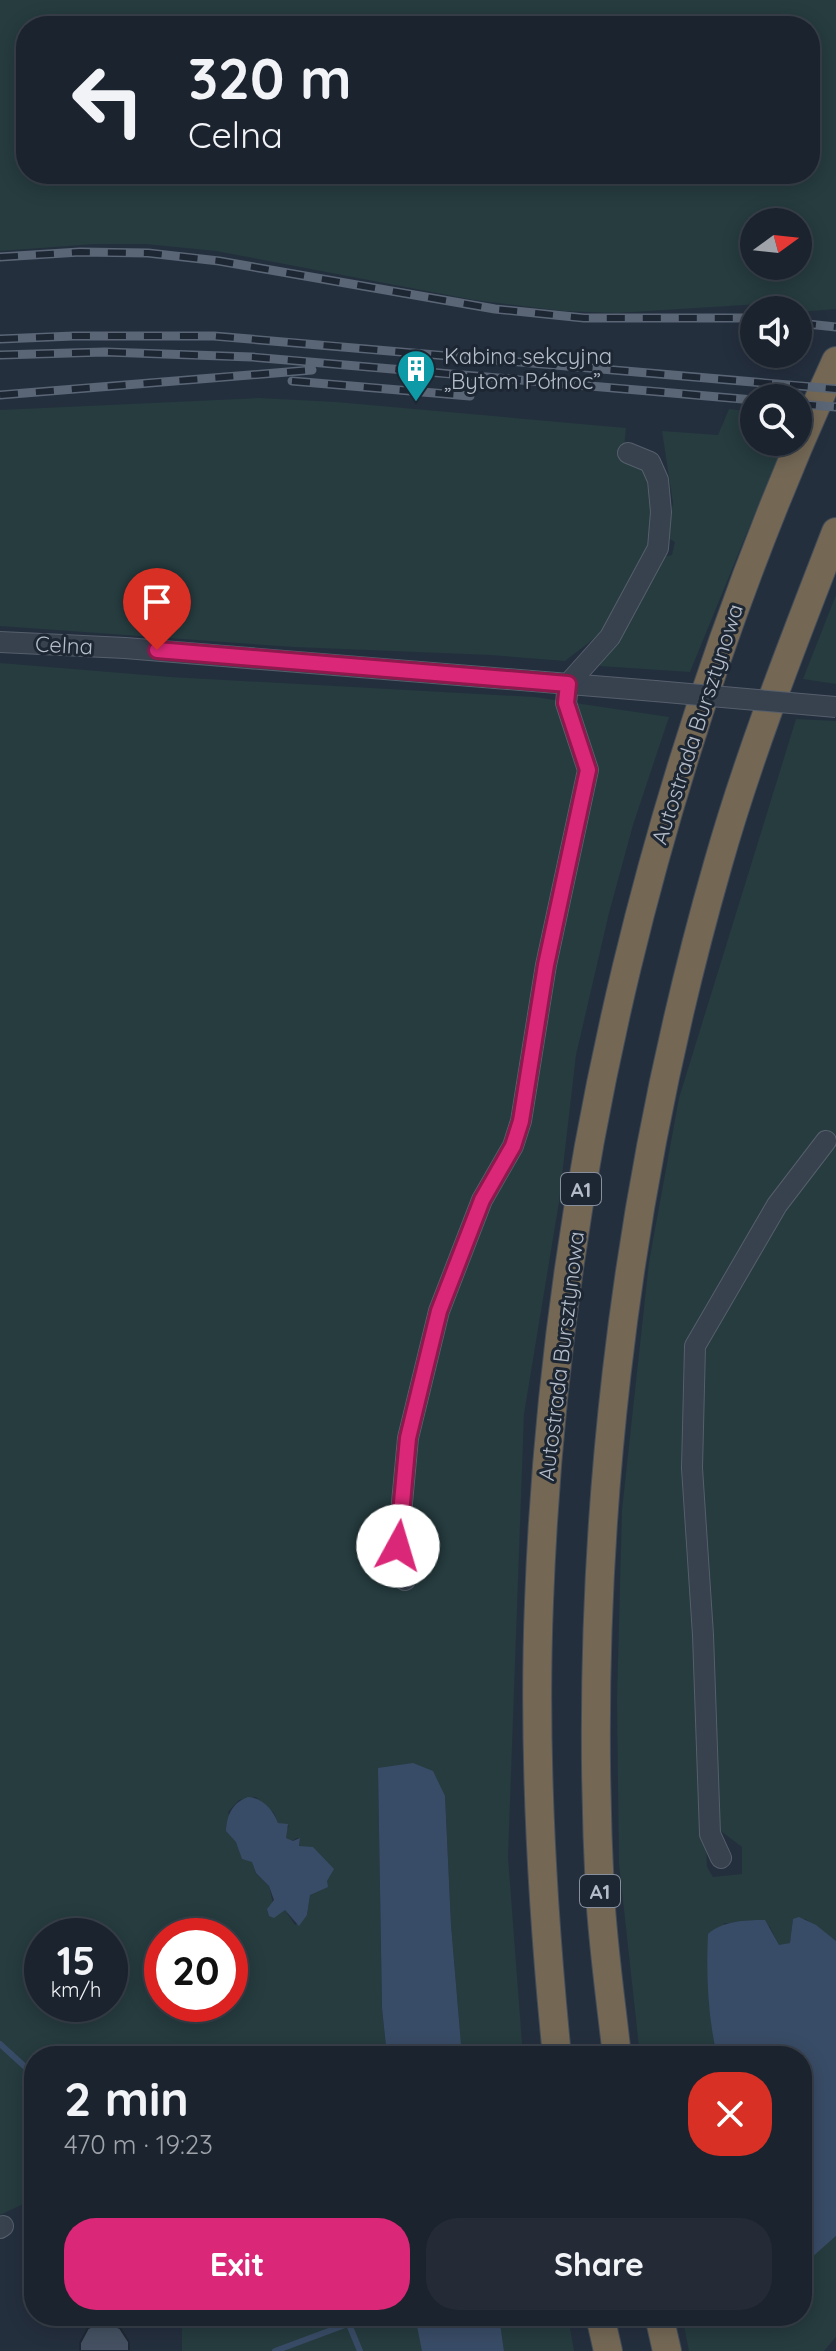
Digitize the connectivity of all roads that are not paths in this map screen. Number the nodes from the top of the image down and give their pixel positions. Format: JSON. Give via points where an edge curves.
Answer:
{"nodes":[{"id":1,"x":836,"y":361,"type":"edge"},
{"id":2,"x":628,"y":453,"type":"dead end"},
{"id":3,"x":836,"y":532,"type":"edge"},
{"id":4,"x":0,"y":642,"type":"edge"},
{"id":5,"x":568,"y":684,"type":"junction"},
{"id":6,"x":836,"y":707,"type":"edge"},
{"id":7,"x":826,"y":1141,"type":"dead end"},
{"id":8,"x":405,"y":1580,"type":"dead end"},
{"id":9,"x":721,"y":1858,"type":"dead end"},
{"id":10,"x":556,"y":2046,"type":"edge"},
{"id":11,"x":616,"y":2046,"type":"edge"},
{"id":12,"x":602,"y":2326,"type":"edge"},
{"id":13,"x":661,"y":2326,"type":"edge"},
{"id":14,"x":608,"y":2351,"type":"edge"},
{"id":15,"x":667,"y":2351,"type":"edge"}],
"edges":[{"from":1,"to":10,"type":"highway","name":"Autostrada Bursztynowa","number":"A1","via":[[736,602],[677,782],[630,951],[584,1170],[551,1431],[538,1604],[538,1765]]},
{"from":2,"to":5,"type":"street","via":[[650,462],[658,480],[658,548],[610,637]]},
{"from":3,"to":11,"type":"highway","number":"A1","via":[[719,861],[651,1138],[628,1286],[604,1511],[597,1712],[601,1897]]},
{"from":4,"to":5,"type":"street","name":"Celna"},
{"from":5,"to":6,"type":"street","name":"Celna","bridge":true},
{"from":5,"to":8,"type":"street","via":[[566,703],[588,770],[546,965],[521,1121],[482,1200],[439,1311],[408,1438],[398,1546]]},
{"from":7,"to":9,"type":"street","via":[[777,1205],[695,1346],[692,1468],[710,1834]]},
{"from":12,"to":14,"type":"highway"},
{"from":13,"to":15,"type":"highway"}]}
